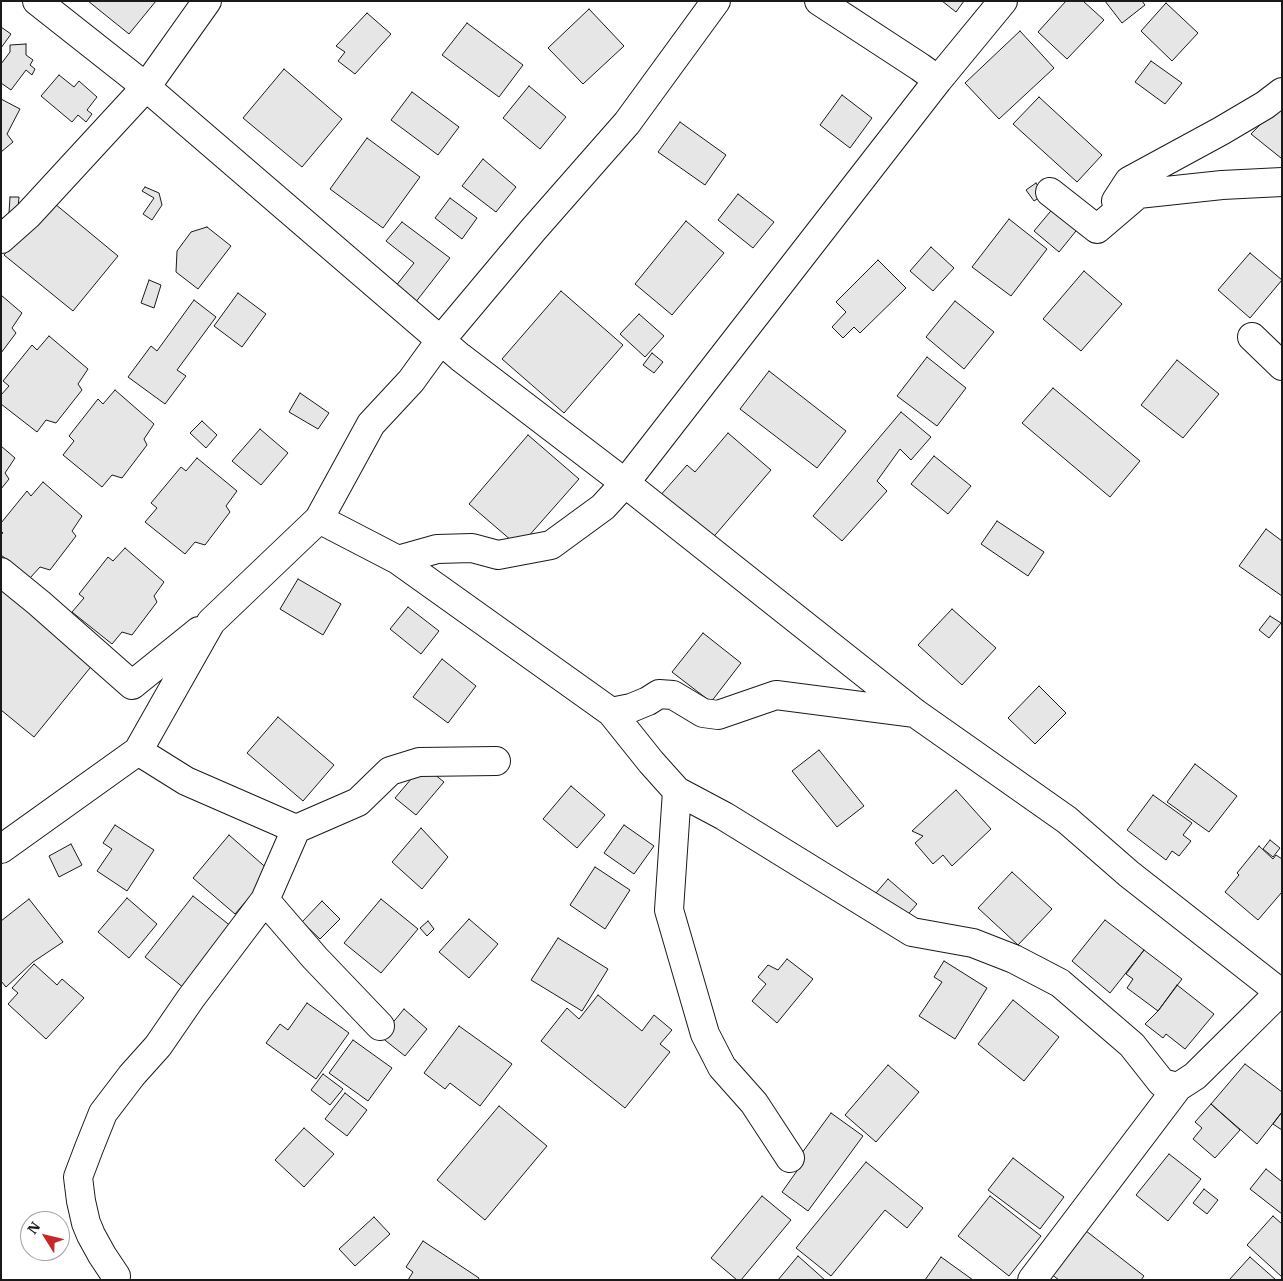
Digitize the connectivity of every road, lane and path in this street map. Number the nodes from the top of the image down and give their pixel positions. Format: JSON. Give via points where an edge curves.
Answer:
{"nodes":[{"id":1,"x":37,"y":1,"type":"edge"},
{"id":2,"x":207,"y":1,"type":"edge"},
{"id":3,"x":716,"y":1,"type":"edge"},
{"id":4,"x":819,"y":1,"type":"edge"},
{"id":5,"x":1008,"y":2,"type":"edge"},
{"id":6,"x":938,"y":80,"type":"junction"},
{"id":7,"x":146,"y":87,"type":"junction"},
{"id":8,"x":1282,"y":92,"type":"edge"},
{"id":9,"x":1282,"y":182,"type":"edge"},
{"id":10,"x":1050,"y":192,"type":"dead end"},
{"id":11,"x":1097,"y":230,"type":"junction"},
{"id":12,"x":1,"y":239,"type":"edge"},
{"id":13,"x":1252,"y":337,"type":"dead end"},
{"id":14,"x":440,"y":340,"type":"junction"},
{"id":15,"x":1282,"y":366,"type":"edge"},
{"id":16,"x":625,"y":483,"type":"junction"},
{"id":17,"x":319,"y":519,"type":"junction"},
{"id":18,"x":398,"y":560,"type":"junction"},
{"id":19,"x":1,"y":572,"type":"edge"},
{"id":20,"x":211,"y":622,"type":"junction"},
{"id":21,"x":611,"y":712,"type":"junction"},
{"id":22,"x":915,"y":713,"type":"junction"},
{"id":23,"x":138,"y":751,"type":"junction"},
{"id":24,"x":496,"y":761,"type":"dead end"},
{"id":25,"x":677,"y":791,"type":"junction"},
{"id":26,"x":296,"y":829,"type":"junction"},
{"id":27,"x":1,"y":850,"type":"edge"},
{"id":28,"x":265,"y":900,"type":"junction"},
{"id":29,"x":1281,"y":993,"type":"edge"},
{"id":30,"x":380,"y":1026,"type":"dead end"},
{"id":31,"x":1178,"y":1087,"type":"junction"},
{"id":32,"x":790,"y":1158,"type":"dead end"},
{"id":33,"x":116,"y":1276,"type":"dead end"},
{"id":34,"x":1032,"y":1280,"type":"edge"}],
"edges":[{"from":1,"to":7,"type":"street"},
{"from":2,"to":7,"type":"street"},
{"from":3,"to":14,"type":"street","via":[[627,123]]},
{"from":4,"to":6,"type":"street"},
{"from":5,"to":6,"type":"street"},
{"from":6,"to":16,"type":"street"},
{"from":7,"to":12,"type":"street","via":[[28,215]]},
{"from":7,"to":14,"type":"street"},
{"from":8,"to":11,"type":"street","via":[[1229,126],[1129,181]]},
{"from":9,"to":11,"type":"street","via":[[1138,194]]},
{"from":10,"to":11,"type":"street"},
{"from":13,"to":15,"type":"street"},
{"from":14,"to":16,"type":"street"},
{"from":14,"to":17,"type":"street","via":[[411,381],[371,424]]},
{"from":16,"to":18,"type":"street","via":[[603,507],[551,545],[498,555],[472,548],[437,549]]},
{"from":16,"to":22,"type":"street"},
{"from":17,"to":18,"type":"street"},
{"from":17,"to":20,"type":"street"},
{"from":18,"to":21,"type":"street"},
{"from":19,"to":20,"type":"street","via":[[132,685]]},
{"from":20,"to":23,"type":"street"},
{"from":21,"to":22,"type":"street","via":[[631,708],[659,694],[673,695],[703,713],[718,715],[776,695]]},
{"from":21,"to":25,"type":"street"},
{"from":22,"to":29,"type":"street","via":[[1067,820],[1129,874]]},
{"from":23,"to":26,"type":"street","via":[[186,781]]},
{"from":23,"to":27,"type":"street"},
{"from":24,"to":26,"type":"street","via":[[420,762],[390,771],[358,802]]},
{"from":25,"to":31,"type":"street","via":[[724,816],[912,932],[973,943],[1014,959],[1060,983],[1132,1045],[1162,1083]]},
{"from":25,"to":32,"type":"street","via":[[669,910],[705,1034],[722,1067],[754,1103]]},
{"from":26,"to":28,"type":"street"},
{"from":28,"to":30,"type":"street"},
{"from":28,"to":33,"type":"street","via":[[190,998],[158,1046],[103,1113],[86,1155],[78,1177],[86,1223]]},
{"from":29,"to":31,"type":"street","via":[[1194,1076]]},
{"from":31,"to":34,"type":"street"}]}
